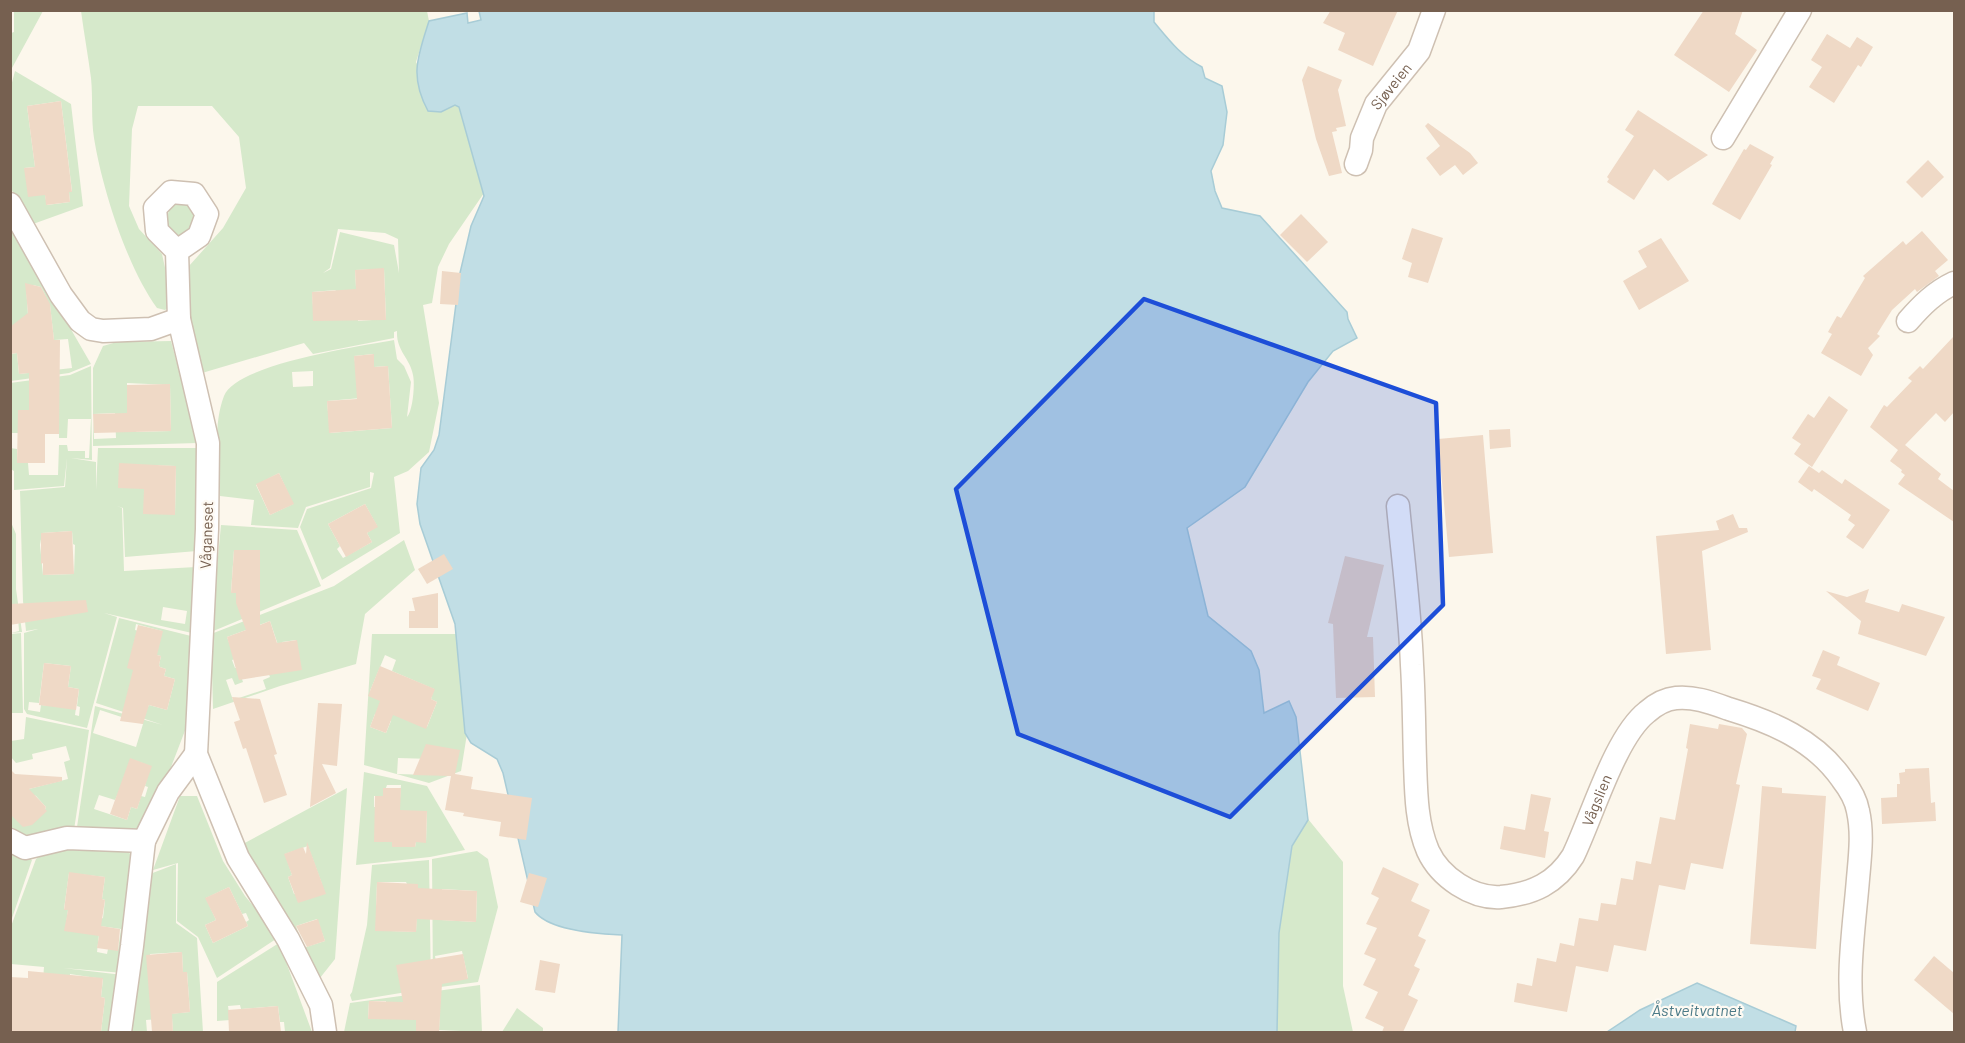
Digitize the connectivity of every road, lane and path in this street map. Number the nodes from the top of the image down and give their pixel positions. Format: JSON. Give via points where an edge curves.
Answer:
{"nodes":[{"id":1,"x":1434,"y":10,"type":"edge"},
{"id":2,"x":1800,"y":10,"type":"edge"},
{"id":3,"x":1723,"y":138,"type":"dead end"},
{"id":4,"x":1356,"y":164,"type":"dead end"},
{"id":5,"x":10,"y":204,"type":"edge"},
{"id":6,"x":177,"y":251,"type":"dead end"},
{"id":7,"x":1954,"y":283,"type":"edge"},
{"id":8,"x":179,"y":319,"type":"junction"},
{"id":9,"x":1908,"y":321,"type":"dead end"},
{"id":10,"x":1398,"y":506,"type":"dead end"},
{"id":11,"x":196,"y":754,"type":"junction"},
{"id":12,"x":10,"y":840,"type":"edge"},
{"id":13,"x":144,"y":841,"type":"junction"},
{"id":14,"x":120,"y":1032,"type":"edge"},
{"id":15,"x":325,"y":1032,"type":"edge"},
{"id":16,"x":1855,"y":1032,"type":"edge"}],
"edges":[{"from":1,"to":4,"type":"street","name":"Sjøveien","via":[[1419,51],[1376,104]]},
{"from":2,"to":3,"type":"street"},
{"from":5,"to":8,"type":"street","via":[[61,296],[91,329],[151,329]]},
{"from":6,"to":8,"type":"street","name":"Våganeset"},
{"from":7,"to":9,"type":"street","via":[[1925,302]]},
{"from":8,"to":11,"type":"street","name":"Våganeset","via":[[208,444]]},
{"from":10,"to":16,"type":"street","name":"Vågslien","via":[[1412,663],[1418,808],[1423,836],[1438,867],[1478,894],[1510,896],[1538,889],[1553,880],[1573,856],[1620,747],[1645,714],[1666,701],[1682,698],[1749,715],[1783,729],[1821,754],[1850,789],[1858,808],[1860,853],[1850,983]]},
{"from":11,"to":13,"type":"street","via":[[168,792]]},
{"from":11,"to":15,"type":"street","name":"Våganeset","via":[[238,858],[288,939],[321,1005]]},
{"from":12,"to":13,"type":"street","via":[[25,848],[67,838]]},
{"from":13,"to":14,"type":"street"}]}
